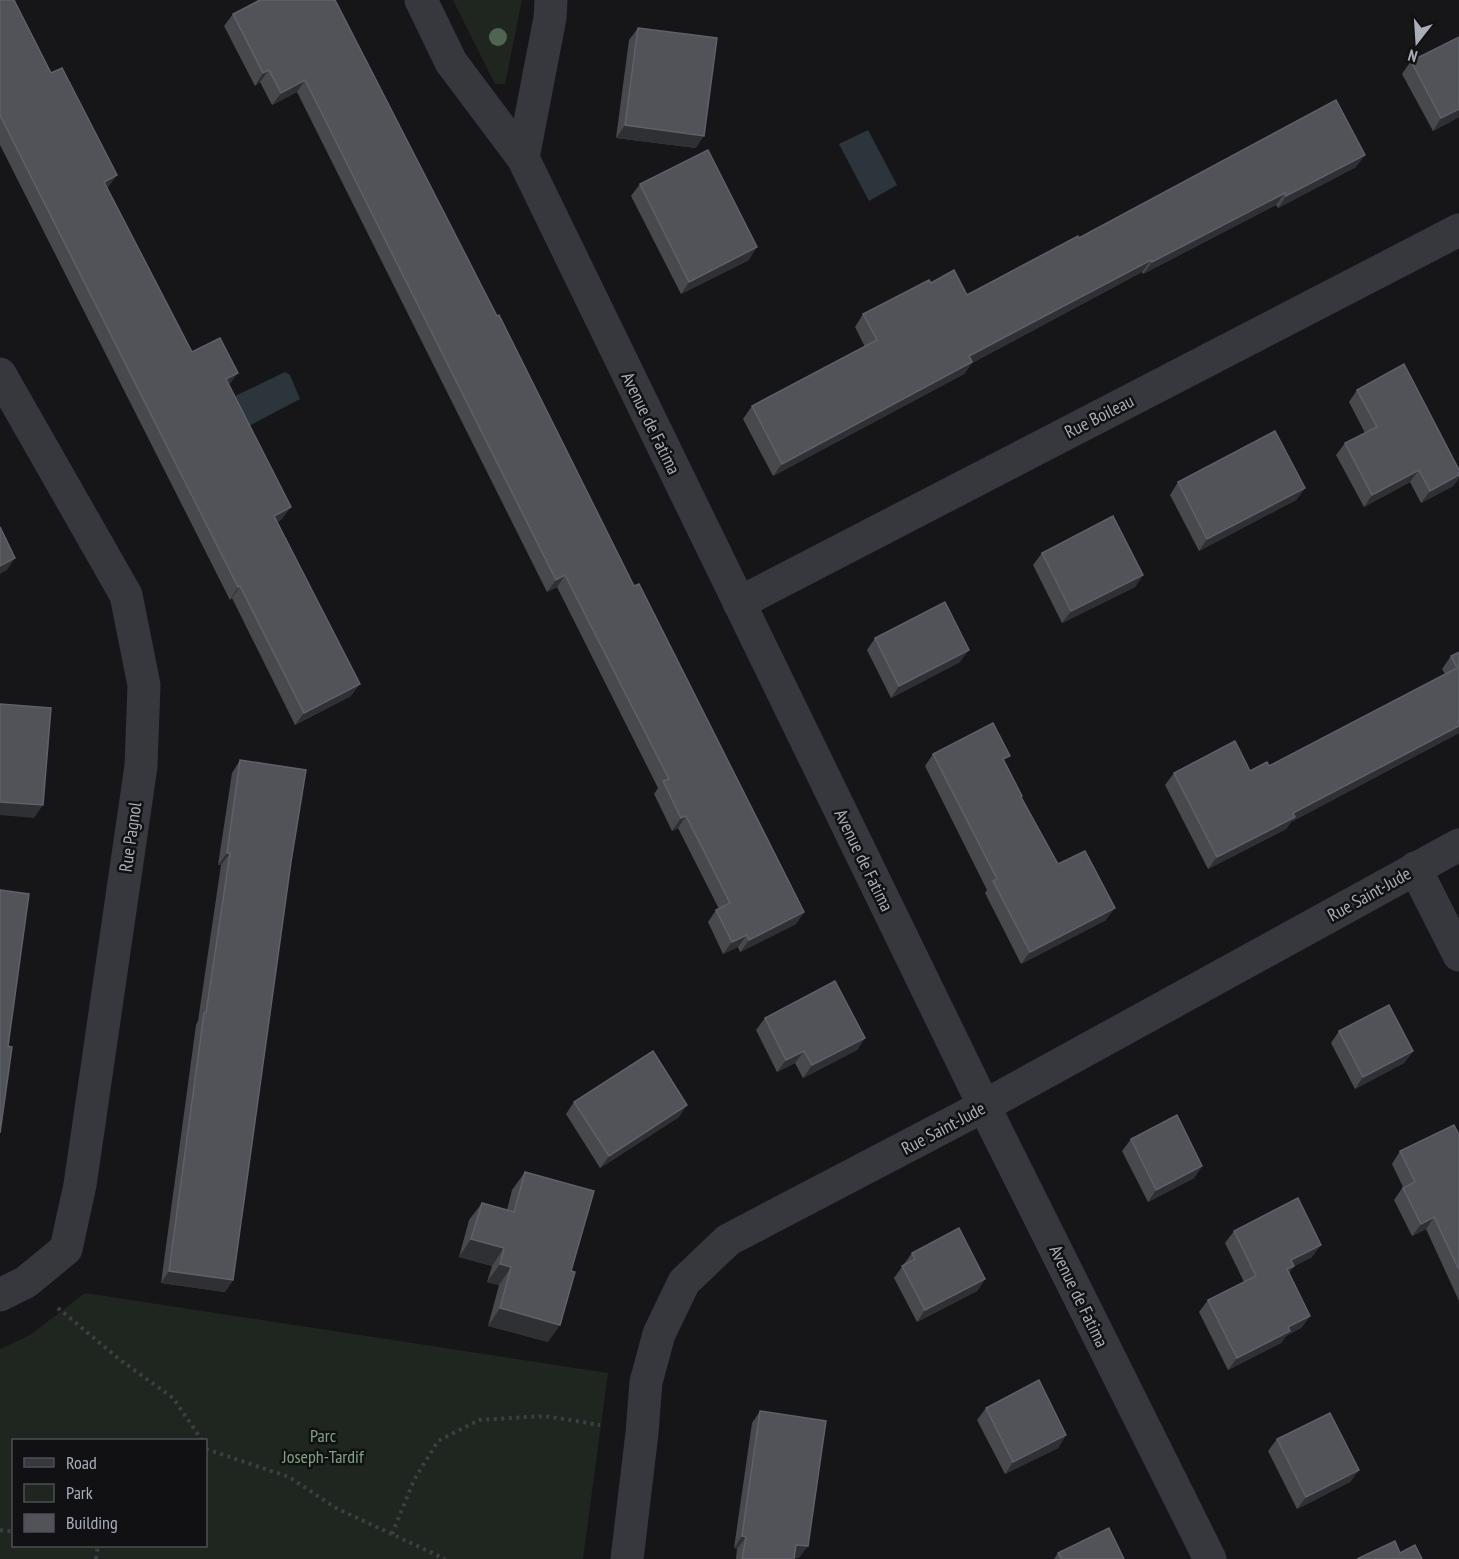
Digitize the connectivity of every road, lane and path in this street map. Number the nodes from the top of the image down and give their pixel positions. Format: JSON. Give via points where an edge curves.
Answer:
{"nodes":[{"id":1,"x":422,"y":0,"type":"edge"},
{"id":2,"x":550,"y":0,"type":"edge"},
{"id":3,"x":523,"y":158,"type":"junction"},
{"id":4,"x":1459,"y":230,"type":"edge"},
{"id":5,"x":0,"y":374,"type":"edge"},
{"id":6,"x":739,"y":603,"type":"junction"},
{"id":7,"x":1459,"y":845,"type":"edge"},
{"id":8,"x":1415,"y":868,"type":"junction"},
{"id":9,"x":1459,"y":955,"type":"edge"},
{"id":10,"x":984,"y":1106,"type":"junction"},
{"id":11,"x":13,"y":1289,"type":"edge"},
{"id":12,"x":642,"y":1433,"type":"junction"},
{"id":13,"x":201,"y":1439,"type":"edge"},
{"id":14,"x":207,"y":1448,"type":"edge"},
{"id":15,"x":392,"y":1534,"type":"junction"},
{"id":16,"x":444,"y":1559,"type":"edge"},
{"id":17,"x":627,"y":1559,"type":"edge"},
{"id":18,"x":1210,"y":1559,"type":"edge"}],
"edges":[{"from":1,"to":3,"type":"street","name":"Avenue de Fatima","via":[[452,62]]},
{"from":2,"to":3,"type":"street","via":[[550,18]]},
{"from":3,"to":6,"type":"street","name":"Avenue de Fatima"},
{"from":4,"to":6,"type":"street","name":"Rue Boileau"},
{"from":5,"to":11,"type":"street","name":"Rue Pagnol","via":[[126,595],[144,686],[141,766],[80,1185],[66,1249]]},
{"from":6,"to":10,"type":"street","name":"Avenue de Fatima"},
{"from":7,"to":8,"type":"street","name":"Rue Saint-Jude"},
{"from":8,"to":9,"type":"street"},
{"from":8,"to":10,"type":"street","name":"Rue Saint-Jude"},
{"from":10,"to":12,"type":"street","name":"Rue Saint-Jude","via":[[728,1240],[684,1282],[659,1334],[646,1382]]},
{"from":10,"to":18,"type":"street","name":"Avenue de Fatima"},
{"from":11,"to":13,"type":"path","via":[[173,1398]]},
{"from":12,"to":15,"type":"path","via":[[545,1416],[478,1420],[438,1441],[414,1480]]},
{"from":12,"to":17,"type":"street","name":"Rue Saint-Jude"},
{"from":14,"to":15,"type":"path","via":[[289,1477],[336,1508]]},
{"from":15,"to":16,"type":"path"}]}
